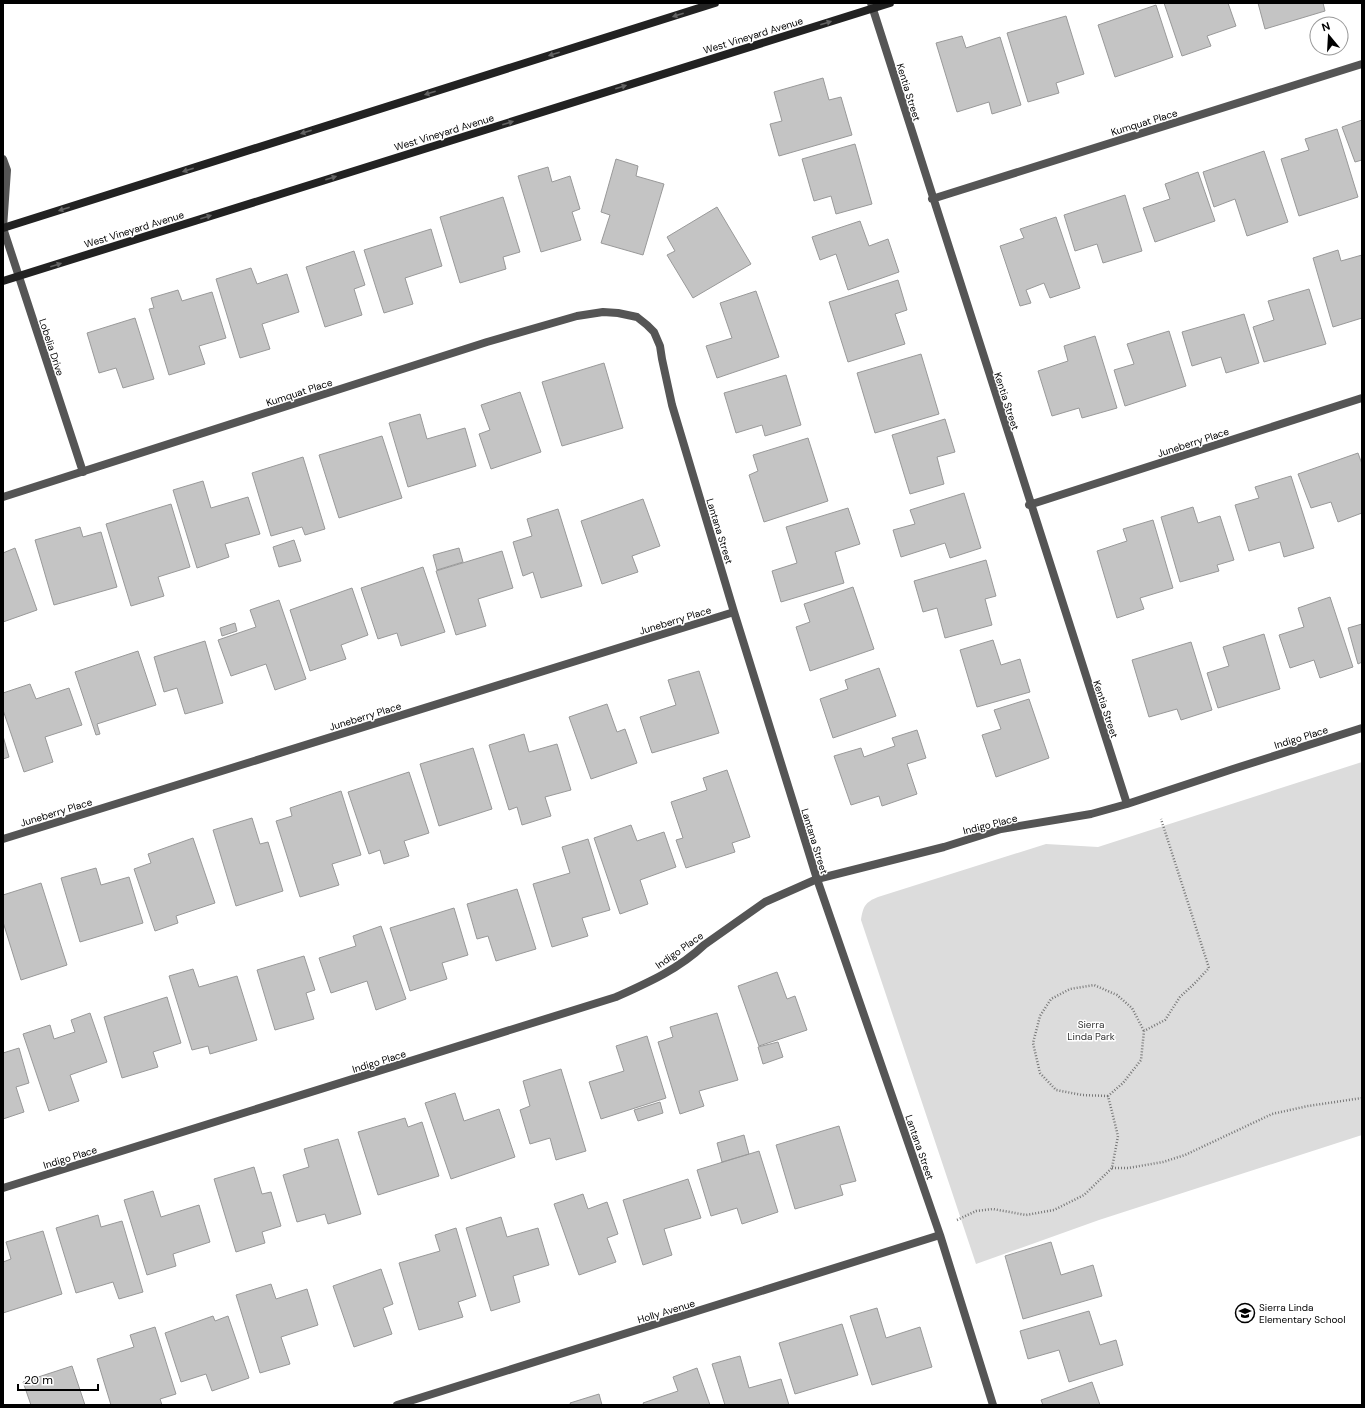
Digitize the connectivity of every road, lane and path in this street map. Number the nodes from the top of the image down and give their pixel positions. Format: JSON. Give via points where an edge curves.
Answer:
{"nodes":[{"id":1,"x":715,"y":3,"type":"edge"},
{"id":2,"x":890,"y":3,"type":"edge"},
{"id":3,"x":872,"y":6,"type":"edge"},
{"id":4,"x":1362,"y":64,"type":"edge"},
{"id":5,"x":3,"y":159,"type":"edge"},
{"id":6,"x":932,"y":199,"type":"junction"},
{"id":7,"x":3,"y":228,"type":"edge"},
{"id":8,"x":19,"y":276,"type":"junction"},
{"id":9,"x":3,"y":281,"type":"edge"},
{"id":10,"x":603,"y":312,"type":"joint"},
{"id":11,"x":1362,"y":398,"type":"edge"},
{"id":12,"x":83,"y":472,"type":"junction"},
{"id":13,"x":3,"y":497,"type":"edge"},
{"id":14,"x":1029,"y":505,"type":"junction"},
{"id":15,"x":734,"y":612,"type":"junction"},
{"id":16,"x":1362,"y":728,"type":"edge"},
{"id":17,"x":1127,"y":804,"type":"junction"},
{"id":18,"x":1161,"y":819,"type":"dead end"},
{"id":19,"x":3,"y":839,"type":"edge"},
{"id":20,"x":817,"y":880,"type":"junction"},
{"id":21,"x":1144,"y":1031,"type":"junction"},
{"id":22,"x":1108,"y":1096,"type":"junction"},
{"id":23,"x":1362,"y":1098,"type":"edge"},
{"id":24,"x":1112,"y":1168,"type":"junction"},
{"id":25,"x":3,"y":1188,"type":"edge"},
{"id":26,"x":957,"y":1220,"type":"dead end"},
{"id":27,"x":940,"y":1235,"type":"junction"},
{"id":28,"x":397,"y":1405,"type":"edge"},
{"id":29,"x":992,"y":1405,"type":"edge"}],
"edges":[{"from":1,"to":7,"type":"main road","one_way":true},
{"from":2,"to":3,"type":"main road","name":"West Vineyard Avenue"},
{"from":3,"to":6,"type":"street","name":"Kentia Street"},
{"from":8,"to":3,"type":"main road","name":"West Vineyard Avenue","one_way":true},
{"from":4,"to":6,"type":"street","name":"Kumquat Place"},
{"from":5,"to":7,"type":"street","name":"Lobelia Drive","via":[[7,170]]},
{"from":6,"to":14,"type":"street","name":"Kentia Street"},
{"from":7,"to":8,"type":"street","name":"Lobelia Drive"},
{"from":8,"to":9,"type":"main road","name":"West Vineyard Avenue"},
{"from":8,"to":12,"type":"street","name":"Lobelia Drive"},
{"from":10,"to":12,"type":"street","name":"Kumquat Place","via":[[576,316],[487,342]]},
{"from":10,"to":15,"type":"street","name":"Lantana Street","via":[[618,312],[637,317],[654,332],[660,346],[672,405]]},
{"from":11,"to":14,"type":"street","name":"Juneberry Place"},
{"from":12,"to":13,"type":"street","name":"Kumquat Place"},
{"from":14,"to":17,"type":"street","name":"Kentia Street"},
{"from":15,"to":19,"type":"street","name":"Juneberry Place"},
{"from":15,"to":20,"type":"street","name":"Lantana Street"},
{"from":16,"to":17,"type":"street","name":"Indigo Place"},
{"from":17,"to":20,"type":"street","name":"Indigo Place","via":[[1091,814],[1001,829],[944,847]]},
{"from":18,"to":21,"type":"path","via":[[1209,968],[1180,997],[1165,1020]]},
{"from":20,"to":25,"type":"street","name":"Indigo Place","via":[[765,902],[655,979],[616,997]]},
{"from":20,"to":27,"type":"street","name":"Lantana Street"},
{"from":21,"to":22,"type":"path","via":[[1140,1060],[1123,1083]]},
{"from":21,"to":22,"type":"path","via":[[1132,1008],[1117,995],[1094,986],[1070,989],[1051,999],[1040,1016],[1033,1043],[1040,1073],[1056,1090]]},
{"from":22,"to":24,"type":"path","via":[[1118,1136]]},
{"from":23,"to":24,"type":"path","via":[[1272,1114],[1178,1157],[1128,1168]]},
{"from":24,"to":26,"type":"path","via":[[1084,1195],[1054,1210],[1026,1215],[993,1209],[976,1211]]},
{"from":27,"to":28,"type":"street","name":"Holly Avenue"},
{"from":27,"to":29,"type":"street","name":"Lantana Street"}]}
